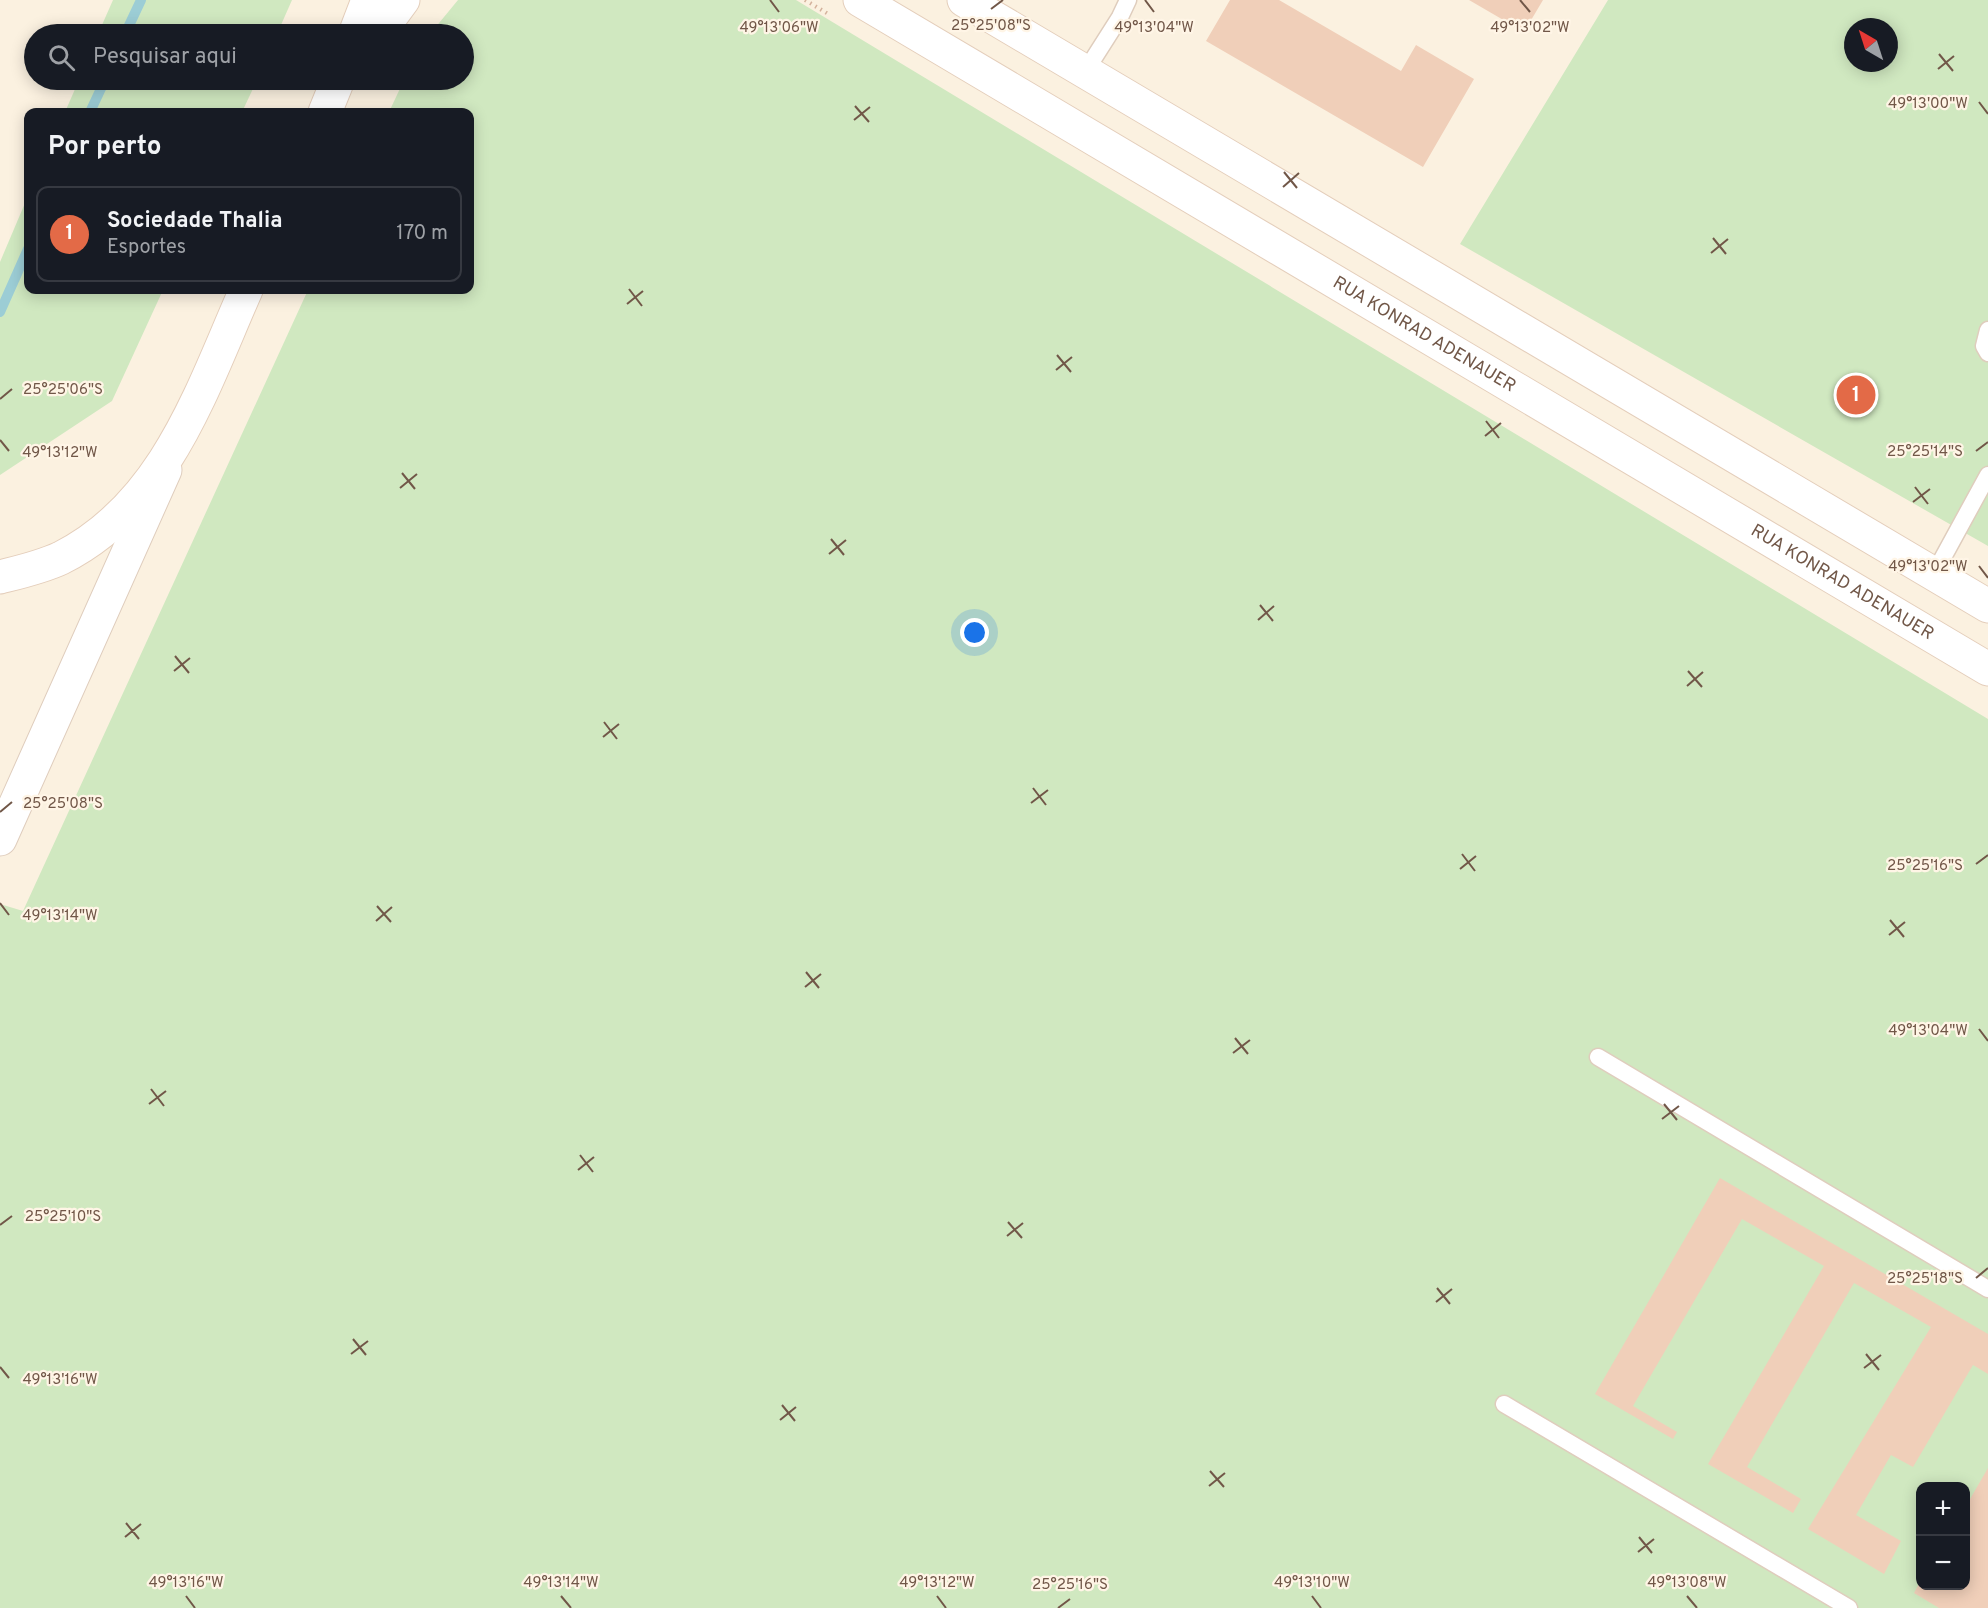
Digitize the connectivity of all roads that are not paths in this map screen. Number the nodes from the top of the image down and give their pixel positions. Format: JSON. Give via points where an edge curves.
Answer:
{"nodes":[{"id":1,"x":368,"y":0,"type":"edge"},
{"id":2,"x":403,"y":0,"type":"edge"},
{"id":3,"x":860,"y":0,"type":"edge"},
{"id":4,"x":963,"y":0,"type":"edge"},
{"id":5,"x":1128,"y":0,"type":"edge"},
{"id":6,"x":359,"y":24,"type":"edge"},
{"id":7,"x":385,"y":24,"type":"edge"},
{"id":8,"x":1085,"y":72,"type":"junction"},
{"id":9,"x":244,"y":294,"type":"edge"},
{"id":10,"x":1988,"y":330,"type":"edge"},
{"id":11,"x":1988,"y":353,"type":"edge"},
{"id":12,"x":181,"y":436,"type":"junction"},
{"id":13,"x":1988,"y":475,"type":"edge"},
{"id":14,"x":1934,"y":574,"type":"junction"},
{"id":15,"x":0,"y":577,"type":"edge"},
{"id":16,"x":1987,"y":604,"type":"edge"},
{"id":17,"x":1988,"y":669,"type":"edge"},
{"id":18,"x":0,"y":839,"type":"edge"},
{"id":19,"x":1598,"y":1057,"type":"dead end"},
{"id":20,"x":1988,"y":1289,"type":"edge"},
{"id":21,"x":1504,"y":1404,"type":"dead end"},
{"id":22,"x":1849,"y":1608,"type":"edge"}],
"edges":[{"from":1,"to":6,"type":"main road"},
{"from":2,"to":7,"type":"main road"},
{"from":3,"to":17,"type":"main road","name":"RUA KONRAD ADENAUER"},
{"from":4,"to":8,"type":"main road"},
{"from":5,"to":8,"type":"lane"},
{"from":8,"to":14,"type":"main road"},
{"from":9,"to":12,"type":"main road"},
{"from":10,"to":11,"type":"lane","via":[[1984,346]]},
{"from":12,"to":15,"type":"main road","via":[[156,475],[123,513],[91,540],[60,558]]},
{"from":12,"to":18,"type":"main road"},
{"from":13,"to":14,"type":"lane"},
{"from":14,"to":16,"type":"main road"},
{"from":19,"to":20,"type":"lane"},
{"from":21,"to":22,"type":"lane"}]}
